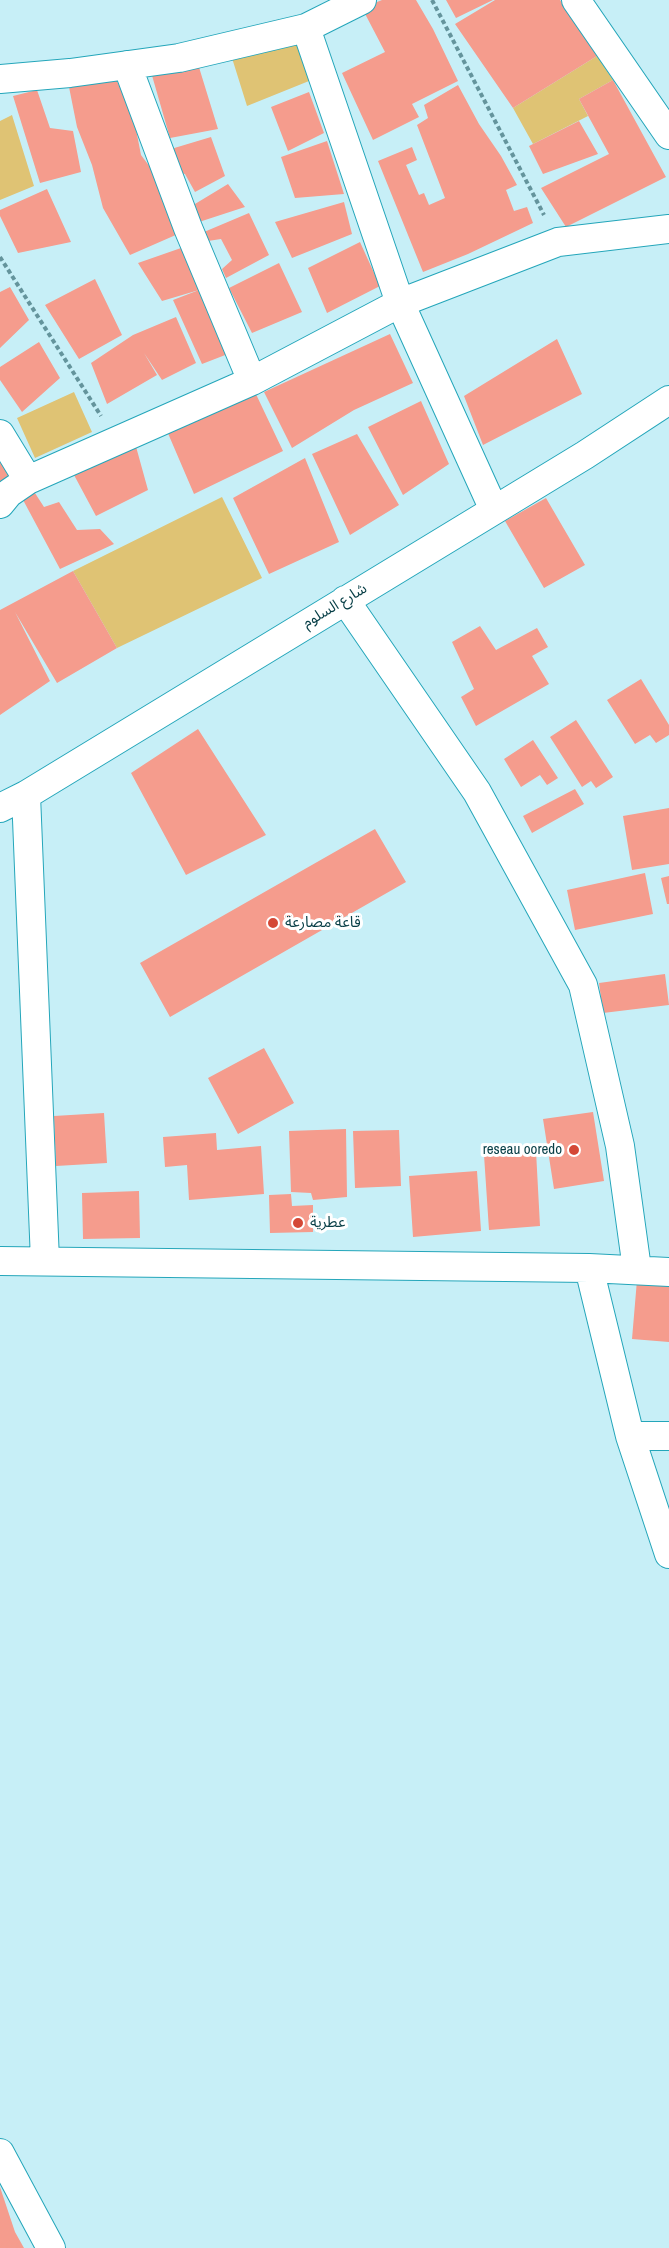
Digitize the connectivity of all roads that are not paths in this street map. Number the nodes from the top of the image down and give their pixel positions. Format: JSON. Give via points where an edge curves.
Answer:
{"nodes":[{"id":1,"x":362,"y":0,"type":"edge"},
{"id":2,"x":576,"y":0,"type":"edge"},
{"id":3,"x":306,"y":28,"type":"junction"},
{"id":4,"x":127,"y":65,"type":"junction"},
{"id":5,"x":0,"y":79,"type":"edge"},
{"id":6,"x":669,"y":135,"type":"edge"},
{"id":7,"x":669,"y":229,"type":"edge"},
{"id":8,"x":400,"y":303,"type":"junction"},
{"id":9,"x":252,"y":381,"type":"junction"},
{"id":10,"x":669,"y":400,"type":"edge"},
{"id":11,"x":0,"y":434,"type":"edge"},
{"id":12,"x":28,"y":480,"type":"junction"},
{"id":13,"x":0,"y":504,"type":"edge"},
{"id":14,"x":494,"y":510,"type":"junction"},
{"id":15,"x":345,"y":600,"type":"junction"},
{"id":16,"x":26,"y":795,"type":"junction"},
{"id":17,"x":0,"y":808,"type":"edge"},
{"id":18,"x":0,"y":1261,"type":"edge"},
{"id":19,"x":45,"y":1261,"type":"junction"},
{"id":20,"x":589,"y":1268,"type":"junction"},
{"id":21,"x":637,"y":1269,"type":"junction"},
{"id":22,"x":669,"y":1272,"type":"edge"},
{"id":23,"x":630,"y":1436,"type":"junction"},
{"id":24,"x":669,"y":1436,"type":"edge"},
{"id":25,"x":669,"y":1554,"type":"edge"},
{"id":26,"x":0,"y":2153,"type":"edge"},
{"id":27,"x":51,"y":2248,"type":"edge"}],
"edges":[{"from":1,"to":3,"type":"street"},
{"from":2,"to":6,"type":"street"},
{"from":3,"to":4,"type":"street","via":[[179,58]]},
{"from":3,"to":8,"type":"street"},
{"from":4,"to":5,"type":"street"},
{"from":4,"to":9,"type":"street","via":[[188,228]]},
{"from":7,"to":8,"type":"street","via":[[558,242]]},
{"from":8,"to":9,"type":"street"},
{"from":8,"to":14,"type":"street"},
{"from":9,"to":12,"type":"street"},
{"from":10,"to":14,"type":"street","name":"شارع السلوم"},
{"from":11,"to":12,"type":"street"},
{"from":12,"to":13,"type":"street"},
{"from":14,"to":15,"type":"street","name":"شارع السلوم"},
{"from":15,"to":16,"type":"street","name":"شارع السلوم"},
{"from":15,"to":21,"type":"street","via":[[477,792],[583,985],[620,1146]]},
{"from":16,"to":17,"type":"street","name":"شارع السلوم"},
{"from":16,"to":19,"type":"street"},
{"from":18,"to":19,"type":"street"},
{"from":19,"to":20,"type":"street"},
{"from":20,"to":21,"type":"street"},
{"from":20,"to":23,"type":"street"},
{"from":21,"to":22,"type":"street"},
{"from":23,"to":24,"type":"street"},
{"from":23,"to":25,"type":"street"},
{"from":26,"to":27,"type":"street"}]}
